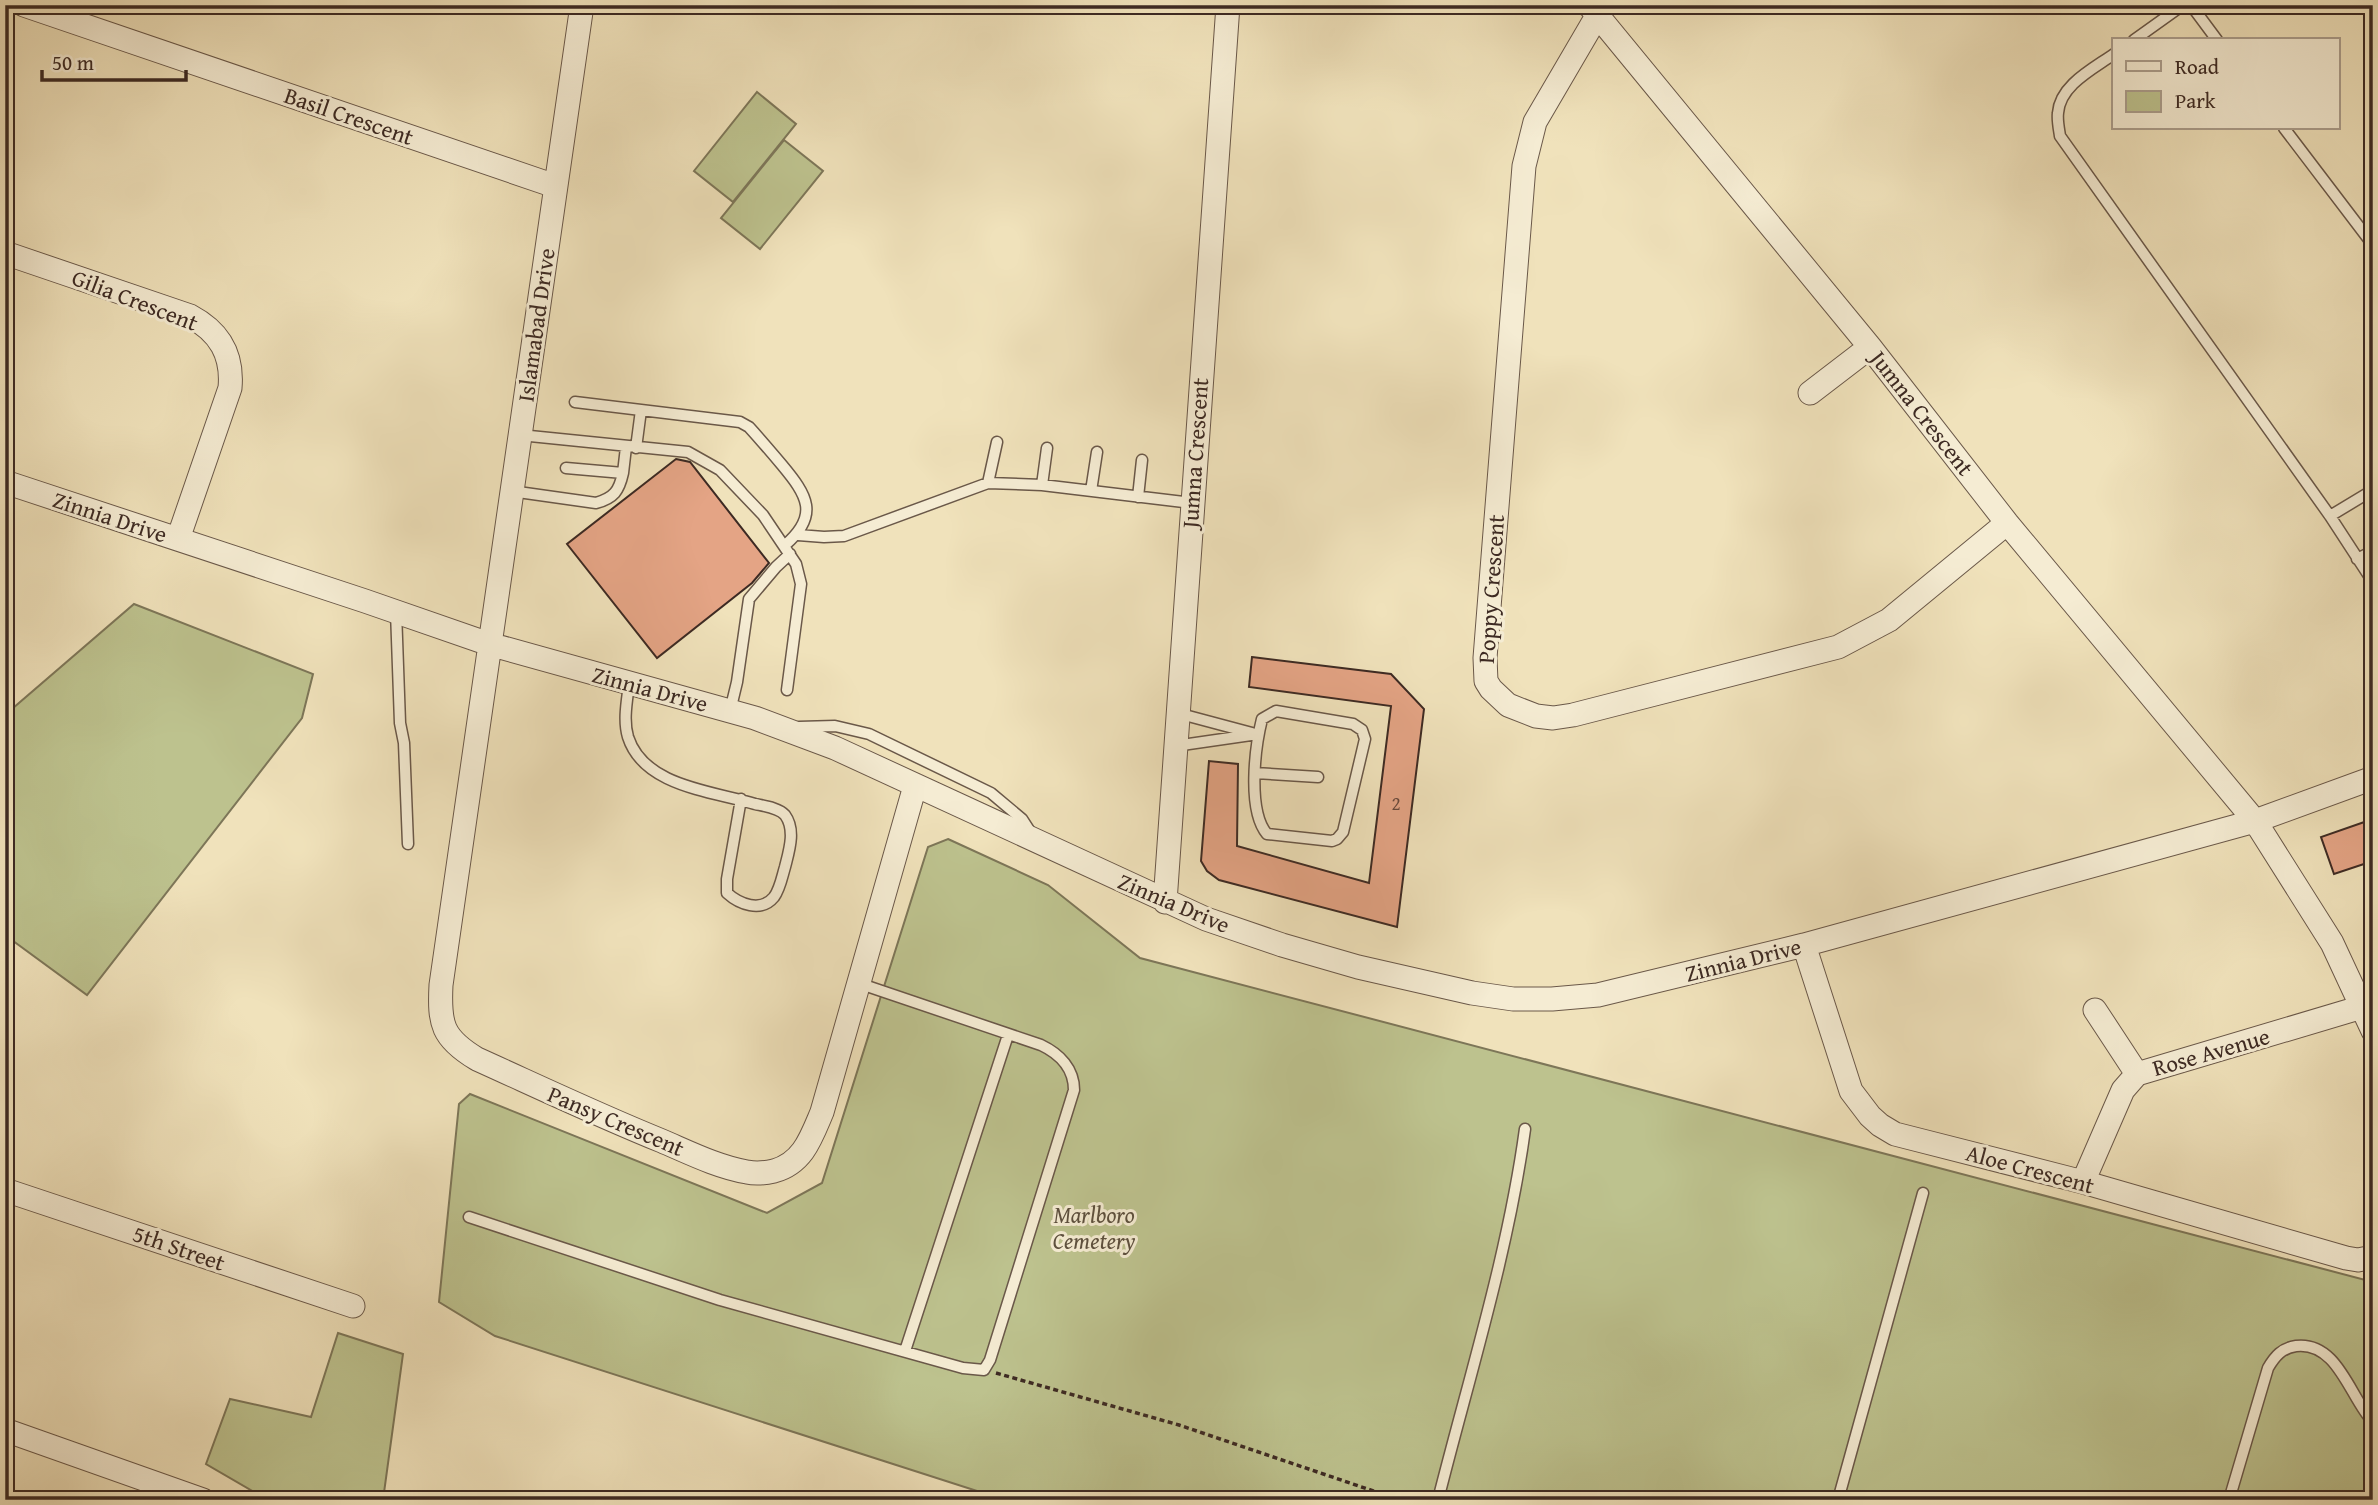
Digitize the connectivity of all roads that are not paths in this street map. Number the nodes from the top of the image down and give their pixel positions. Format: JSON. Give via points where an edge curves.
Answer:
{"nodes":[{"id":1,"x":24,"y":5,"type":"edge"},
{"id":2,"x":582,"y":5,"type":"edge"},
{"id":3,"x":1228,"y":5,"type":"edge"},
{"id":4,"x":2183,"y":5,"type":"edge"},
{"id":5,"x":2191,"y":5,"type":"edge"},
{"id":6,"x":1593,"y":11,"type":"edge"},
{"id":7,"x":2137,"y":38,"type":"edge"},
{"id":8,"x":2216,"y":38,"type":"edge"},
{"id":9,"x":2112,"y":55,"type":"edge"},
{"id":10,"x":2286,"y":130,"type":"edge"},
{"id":11,"x":555,"y":186,"type":"junction"},
{"id":12,"x":2373,"y":245,"type":"edge"},
{"id":13,"x":5,"y":253,"type":"edge"},
{"id":14,"x":1870,"y":347,"type":"junction"},
{"id":15,"x":1810,"y":393,"type":"dead end"},
{"id":16,"x":575,"y":402,"type":"dead end"},
{"id":17,"x":641,"y":410,"type":"junction"},
{"id":18,"x":520,"y":435,"type":"junction"},
{"id":19,"x":997,"y":442,"type":"dead end"},
{"id":20,"x":631,"y":447,"type":"junction"},
{"id":21,"x":1047,"y":448,"type":"dead end"},
{"id":22,"x":1097,"y":452,"type":"dead end"},
{"id":23,"x":1142,"y":460,"type":"dead end"},
{"id":24,"x":566,"y":468,"type":"dead end"},
{"id":25,"x":623,"y":473,"type":"junction"},
{"id":26,"x":5,"y":482,"type":"edge"},
{"id":27,"x":988,"y":483,"type":"junction"},
{"id":28,"x":1042,"y":485,"type":"junction"},
{"id":29,"x":2373,"y":490,"type":"edge"},
{"id":30,"x":512,"y":491,"type":"junction"},
{"id":31,"x":1091,"y":491,"type":"junction"},
{"id":32,"x":1138,"y":497,"type":"junction"},
{"id":33,"x":1192,"y":503,"type":"junction"},
{"id":34,"x":2330,"y":516,"type":"junction"},
{"id":35,"x":2007,"y":523,"type":"junction"},
{"id":36,"x":798,"y":535,"type":"junction"},
{"id":37,"x":178,"y":540,"type":"junction"},
{"id":38,"x":788,"y":550,"type":"junction"},
{"id":39,"x":2373,"y":551,"type":"edge"},
{"id":40,"x":2357,"y":559,"type":"junction"},
{"id":41,"x":2373,"y":582,"type":"edge"},
{"id":42,"x":396,"y":611,"type":"junction"},
{"id":43,"x":489,"y":644,"type":"junction"},
{"id":44,"x":629,"y":684,"type":"junction"},
{"id":45,"x":787,"y":690,"type":"dead end"},
{"id":46,"x":730,"y":711,"type":"junction"},
{"id":47,"x":1177,"y":713,"type":"junction"},
{"id":48,"x":782,"y":728,"type":"junction"},
{"id":49,"x":1258,"y":734,"type":"junction"},
{"id":50,"x":1175,"y":746,"type":"junction"},
{"id":51,"x":1255,"y":773,"type":"junction"},
{"id":52,"x":1318,"y":777,"type":"dead end"},
{"id":53,"x":2373,"y":778,"type":"edge"},
{"id":54,"x":915,"y":786,"type":"junction"},
{"id":55,"x":741,"y":799,"type":"junction"},
{"id":56,"x":2255,"y":821,"type":"junction"},
{"id":57,"x":408,"y":844,"type":"dead end"},
{"id":58,"x":1039,"y":844,"type":"junction"},
{"id":59,"x":1165,"y":902,"type":"junction"},
{"id":60,"x":1804,"y":945,"type":"junction"},
{"id":61,"x":859,"y":983,"type":"junction"},
{"id":62,"x":2362,"y":1007,"type":"junction"},
{"id":63,"x":2095,"y":1010,"type":"dead end"},
{"id":64,"x":2373,"y":1031,"type":"edge"},
{"id":65,"x":1008,"y":1035,"type":"junction"},
{"id":66,"x":2137,"y":1074,"type":"junction"},
{"id":67,"x":1525,"y":1129,"type":"dead end"},
{"id":68,"x":2083,"y":1182,"type":"junction"},
{"id":69,"x":5,"y":1190,"type":"edge"},
{"id":70,"x":1923,"y":1193,"type":"dead end"},
{"id":71,"x":469,"y":1217,"type":"dead end"},
{"id":72,"x":2373,"y":1257,"type":"edge"},
{"id":73,"x":353,"y":1307,"type":"dead end"},
{"id":74,"x":905,"y":1351,"type":"junction"},
{"id":75,"x":2373,"y":1422,"type":"edge"},
{"id":76,"x":5,"y":1430,"type":"edge"},
{"id":77,"x":203,"y":1500,"type":"edge"},
{"id":78,"x":1438,"y":1500,"type":"edge"},
{"id":79,"x":1838,"y":1500,"type":"edge"},
{"id":80,"x":2229,"y":1500,"type":"edge"}],
"edges":[{"from":1,"to":11,"type":"street","name":"Basil Crescent"},
{"from":2,"to":11,"type":"street","name":"Islamabad Drive"},
{"from":3,"to":33,"type":"street","name":"Jumna Crescent"},
{"from":4,"to":7,"type":"lane"},
{"from":5,"to":8,"type":"lane"},
{"from":6,"to":14,"type":"street","name":"Jumna Crescent"},
{"from":6,"to":35,"type":"street","name":"Poppy Crescent","via":[[1535,122],[1524,166],[1486,636],[1484,673],[1491,690],[1521,711],[1553,718],[1838,647],[1889,620]]},
{"from":9,"to":34,"type":"lane","via":[[2064,95],[2058,112],[2060,136]]},
{"from":10,"to":12,"type":"lane"},
{"from":11,"to":18,"type":"street","name":"Islamabad Drive"},
{"from":13,"to":37,"type":"street","name":"Gilia Crescent","via":[[190,316],[204,324],[223,347],[231,370],[230,388]]},
{"from":14,"to":15,"type":"street"},
{"from":14,"to":35,"type":"street","name":"Jumna Crescent"},
{"from":16,"to":17,"type":"lane"},
{"from":17,"to":20,"type":"lane"},
{"from":17,"to":36,"type":"lane","via":[[740,422],[749,427],[805,496],[807,510]]},
{"from":18,"to":20,"type":"lane"},
{"from":18,"to":30,"type":"street","name":"Islamabad Drive"},
{"from":19,"to":27,"type":"lane"},
{"from":20,"to":25,"type":"lane"},
{"from":20,"to":38,"type":"lane","via":[[688,452],[720,470]]},
{"from":21,"to":28,"type":"lane"},
{"from":22,"to":31,"type":"lane"},
{"from":23,"to":32,"type":"lane"},
{"from":24,"to":25,"type":"lane"},
{"from":25,"to":30,"type":"lane","via":[[617,494],[596,503]]},
{"from":26,"to":37,"type":"street","name":"Zinnia Drive"},
{"from":27,"to":28,"type":"lane"},
{"from":27,"to":36,"type":"lane","via":[[844,536]]},
{"from":28,"to":31,"type":"lane"},
{"from":29,"to":34,"type":"lane"},
{"from":30,"to":43,"type":"street","name":"Islamabad Drive"},
{"from":31,"to":32,"type":"lane"},
{"from":32,"to":33,"type":"lane"},
{"from":33,"to":47,"type":"street","name":"Jumna Crescent"},
{"from":34,"to":40,"type":"lane"},
{"from":35,"to":56,"type":"street","name":"Jumna Crescent"},
{"from":36,"to":38,"type":"lane"},
{"from":37,"to":42,"type":"street","name":"Zinnia Drive"},
{"from":38,"to":45,"type":"lane","via":[[802,584]]},
{"from":38,"to":46,"type":"lane","via":[[749,599]]},
{"from":39,"to":40,"type":"lane"},
{"from":40,"to":41,"type":"lane"},
{"from":42,"to":43,"type":"street","name":"Zinnia Drive"},
{"from":42,"to":57,"type":"lane"},
{"from":43,"to":44,"type":"street","name":"Zinnia Drive"},
{"from":43,"to":61,"type":"street","name":"Pansy Crescent","via":[[441,985],[441,1020],[458,1046],[606,1118],[710,1161],[750,1173],[771,1172],[794,1162],[810,1140]]},
{"from":44,"to":46,"type":"street","name":"Zinnia Drive"},
{"from":44,"to":55,"type":"lane","via":[[625,714],[636,753],[670,780]]},
{"from":46,"to":48,"type":"street","name":"Zinnia Drive"},
{"from":47,"to":49,"type":"lane"},
{"from":47,"to":50,"type":"street","name":"Jumna Crescent"},
{"from":48,"to":54,"type":"street","name":"Zinnia Drive"},
{"from":48,"to":58,"type":"lane","via":[[835,726],[869,734],[991,793],[1022,820]]},
{"from":49,"to":50,"type":"lane"},
{"from":49,"to":51,"type":"lane"},
{"from":49,"to":51,"type":"lane","via":[[1262,719],[1276,711],[1353,724],[1365,739],[1343,832],[1332,841],[1267,834],[1258,818]]},
{"from":50,"to":59,"type":"street","name":"Jumna Crescent"},
{"from":51,"to":52,"type":"lane"},
{"from":53,"to":56,"type":"street","name":"Zinnia Drive"},
{"from":54,"to":58,"type":"street","name":"Zinnia Drive"},
{"from":54,"to":61,"type":"street","name":"Pansy Crescent"},
{"from":55,"to":55,"type":"lane","via":[[781,811],[787,817],[791,844],[772,900],[747,906],[727,892]]},
{"from":56,"to":60,"type":"street","name":"Zinnia Drive"},
{"from":56,"to":62,"type":"street","via":[[2332,943]]},
{"from":58,"to":59,"type":"street","name":"Zinnia Drive"},
{"from":59,"to":60,"type":"street","name":"Zinnia Drive","via":[[1239,931],[1358,967],[1513,999],[1598,995]]},
{"from":60,"to":68,"type":"street","name":"Aloe Crescent","via":[[1851,1091],[1880,1125],[1895,1134]]},
{"from":61,"to":65,"type":"lane"},
{"from":62,"to":64,"type":"street"},
{"from":62,"to":66,"type":"street","name":"Rose Avenue"},
{"from":63,"to":66,"type":"street"},
{"from":65,"to":74,"type":"lane"},
{"from":65,"to":74,"type":"lane","via":[[1052,1050],[1069,1069],[1074,1090],[990,1360],[984,1370],[963,1368]]},
{"from":66,"to":68,"type":"street","name":"Rose Avenue","via":[[2123,1090]]},
{"from":67,"to":78,"type":"lane","via":[[1507,1231]]},
{"from":68,"to":72,"type":"street","name":"Aloe Crescent","via":[[2346,1258]]},
{"from":69,"to":73,"type":"street","name":"5th Street"},
{"from":70,"to":79,"type":"lane"},
{"from":71,"to":74,"type":"lane","via":[[720,1300]]},
{"from":75,"to":80,"type":"lane","via":[[2325,1354],[2311,1346],[2286,1348],[2268,1368]]},
{"from":76,"to":77,"type":"street"}]}
